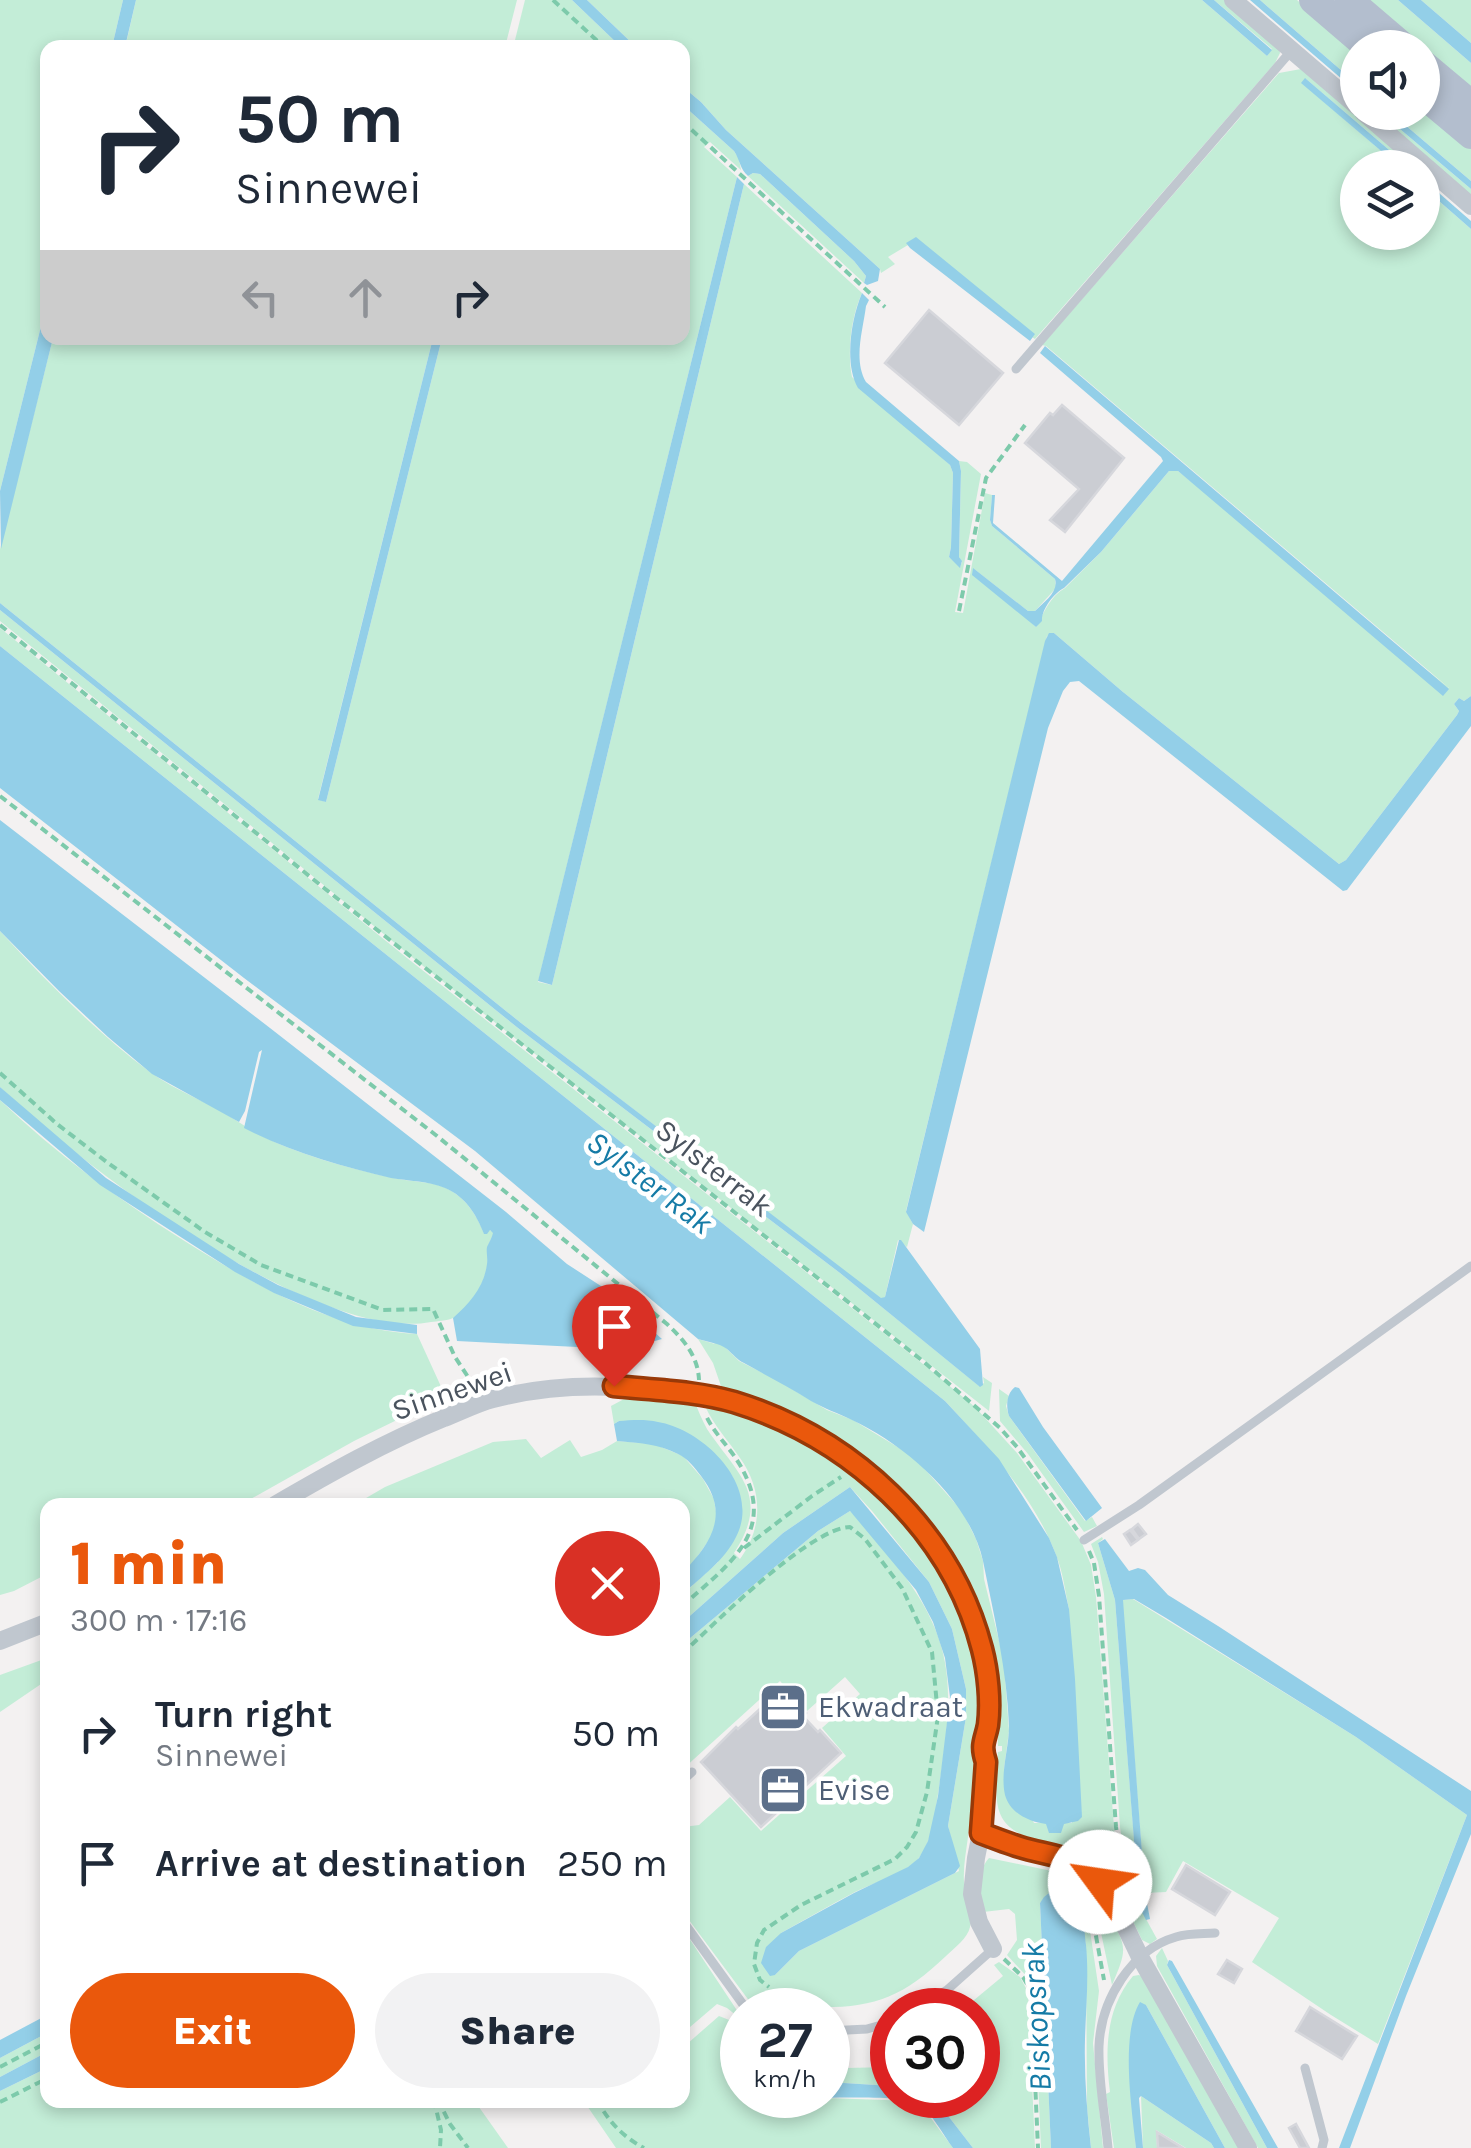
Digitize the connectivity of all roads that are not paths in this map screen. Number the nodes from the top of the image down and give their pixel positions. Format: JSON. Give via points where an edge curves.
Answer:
{"nodes":[{"id":1,"x":1233,"y":0,"type":"edge"},
{"id":2,"x":1313,"y":0,"type":"edge"},
{"id":3,"x":1349,"y":0,"type":"edge"},
{"id":4,"x":1348,"y":30,"type":"edge"},
{"id":5,"x":1384,"y":30,"type":"edge"},
{"id":6,"x":1292,"y":50,"type":"junction"},
{"id":7,"x":1440,"y":78,"type":"edge"},
{"id":8,"x":1340,"y":92,"type":"edge"},
{"id":9,"x":1471,"y":104,"type":"edge"},
{"id":10,"x":1440,"y":109,"type":"edge"},
{"id":11,"x":1384,"y":130,"type":"edge"},
{"id":12,"x":1471,"y":135,"type":"edge"},
{"id":13,"x":1471,"y":206,"type":"edge"},
{"id":14,"x":1016,"y":369,"type":"dead end"},
{"id":15,"x":1471,"y":1266,"type":"edge"},
{"id":16,"x":287,"y":1498,"type":"edge"},
{"id":17,"x":1084,"y":1540,"type":"road end"},
{"id":18,"x":40,"y":1625,"type":"edge"},
{"id":19,"x":0,"y":1641,"type":"edge"},
{"id":20,"x":981,"y":1833,"type":"junction"},
{"id":21,"x":690,"y":1931,"type":"edge"},
{"id":22,"x":1216,"y":1934,"type":"dead end"},
{"id":23,"x":993,"y":1949,"type":"joint"},
{"id":24,"x":1140,"y":1957,"type":"junction"},
{"id":25,"x":731,"y":1988,"type":"edge"},
{"id":26,"x":949,"y":1988,"type":"edge"},
{"id":27,"x":1305,"y":2068,"type":"dead end"},
{"id":28,"x":1108,"y":2148,"type":"edge"},
{"id":29,"x":1248,"y":2148,"type":"edge"},
{"id":30,"x":1322,"y":2148,"type":"edge"}],
"edges":[{"from":1,"to":6,"type":"street"},
{"from":2,"to":4,"type":"main road"},
{"from":3,"to":5,"type":"main road"},
{"from":6,"to":8,"type":"street"},
{"from":6,"to":14,"type":"lane"},
{"from":7,"to":9,"type":"main road"},
{"from":10,"to":12,"type":"main road"},
{"from":11,"to":13,"type":"street"},
{"from":15,"to":17,"type":"lane"},
{"from":16,"to":20,"type":"street","name":"Sinnewei","via":[[382,1445],[484,1402],[555,1387],[699,1394],[773,1417],[833,1448],[891,1493],[944,1561],[974,1620],[988,1692]]},
{"from":18,"to":19,"type":"street"},
{"from":20,"to":23,"type":"street","name":"Sinnewei","via":[[972,1894]]},
{"from":20,"to":24,"type":"street","via":[[1086,1867]]},
{"from":21,"to":25,"type":"lane"},
{"from":22,"to":24,"type":"lane","via":[[1172,1938]]},
{"from":23,"to":26,"type":"lane"},
{"from":24,"to":28,"type":"lane","via":[[1102,2026]]},
{"from":24,"to":29,"type":"street"},
{"from":27,"to":30,"type":"lane"}]}
